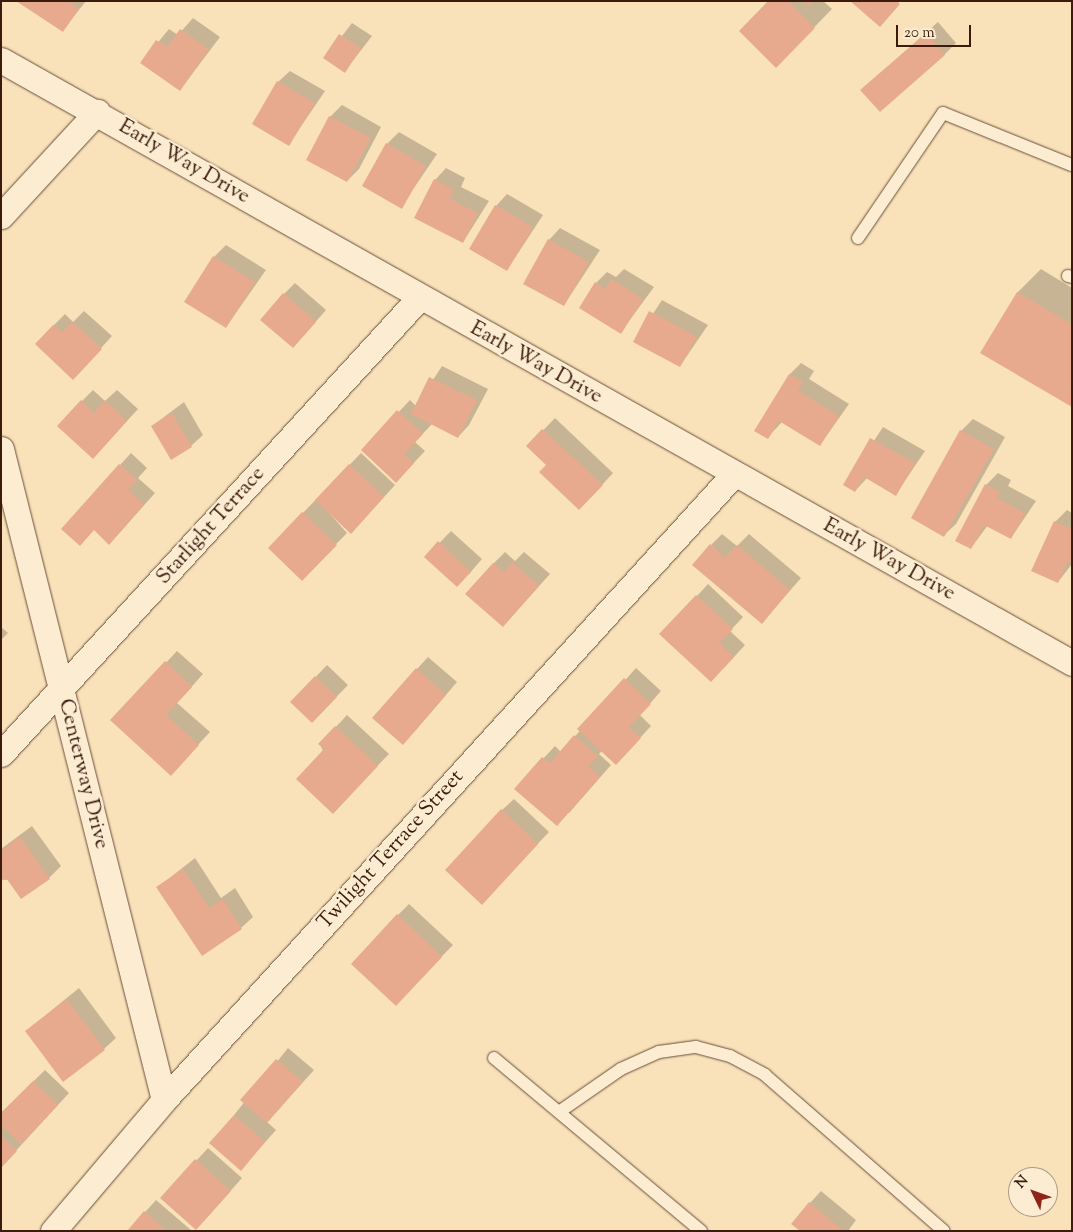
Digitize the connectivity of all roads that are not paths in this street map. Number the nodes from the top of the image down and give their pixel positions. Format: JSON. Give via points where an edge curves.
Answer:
{"nodes":[{"id":1,"x":1,"y":60,"type":"edge"},
{"id":2,"x":97,"y":112,"type":"junction"},
{"id":3,"x":1072,"y":165,"type":"edge"},
{"id":4,"x":1,"y":216,"type":"edge"},
{"id":5,"x":858,"y":238,"type":"dead end"},
{"id":6,"x":420,"y":297,"type":"junction"},
{"id":7,"x":1,"y":449,"type":"edge"},
{"id":8,"x":734,"y":474,"type":"junction"},
{"id":9,"x":1072,"y":663,"type":"edge"},
{"id":10,"x":61,"y":689,"type":"junction"},
{"id":11,"x":1,"y":754,"type":"edge"},
{"id":12,"x":494,"y":1058,"type":"dead end"},
{"id":13,"x":164,"y":1100,"type":"junction"},
{"id":14,"x":559,"y":1112,"type":"junction"},
{"id":15,"x":53,"y":1231,"type":"edge"},
{"id":16,"x":702,"y":1231,"type":"edge"},
{"id":17,"x":944,"y":1231,"type":"edge"}],
"edges":[{"from":1,"to":2,"type":"street","name":"Early Way Drive"},
{"from":2,"to":4,"type":"street"},
{"from":2,"to":6,"type":"street","name":"Early Way Drive"},
{"from":3,"to":5,"type":"lane","via":[[943,113]]},
{"from":6,"to":8,"type":"street","name":"Early Way Drive"},
{"from":6,"to":10,"type":"street","name":"Starlight Terrace"},
{"from":7,"to":10,"type":"street","name":"Centerway Drive"},
{"from":8,"to":9,"type":"street","name":"Early Way Drive"},
{"from":8,"to":13,"type":"street","name":"Twilight Terrace Street"},
{"from":10,"to":11,"type":"street","name":"Starlight Terrace"},
{"from":10,"to":13,"type":"street","name":"Centerway Drive"},
{"from":12,"to":14,"type":"lane"},
{"from":13,"to":15,"type":"street","name":"Twilight Terrace Street"},
{"from":14,"to":16,"type":"lane"},
{"from":14,"to":17,"type":"lane","via":[[621,1069],[659,1052],[696,1047],[730,1056],[765,1075]]}]}
